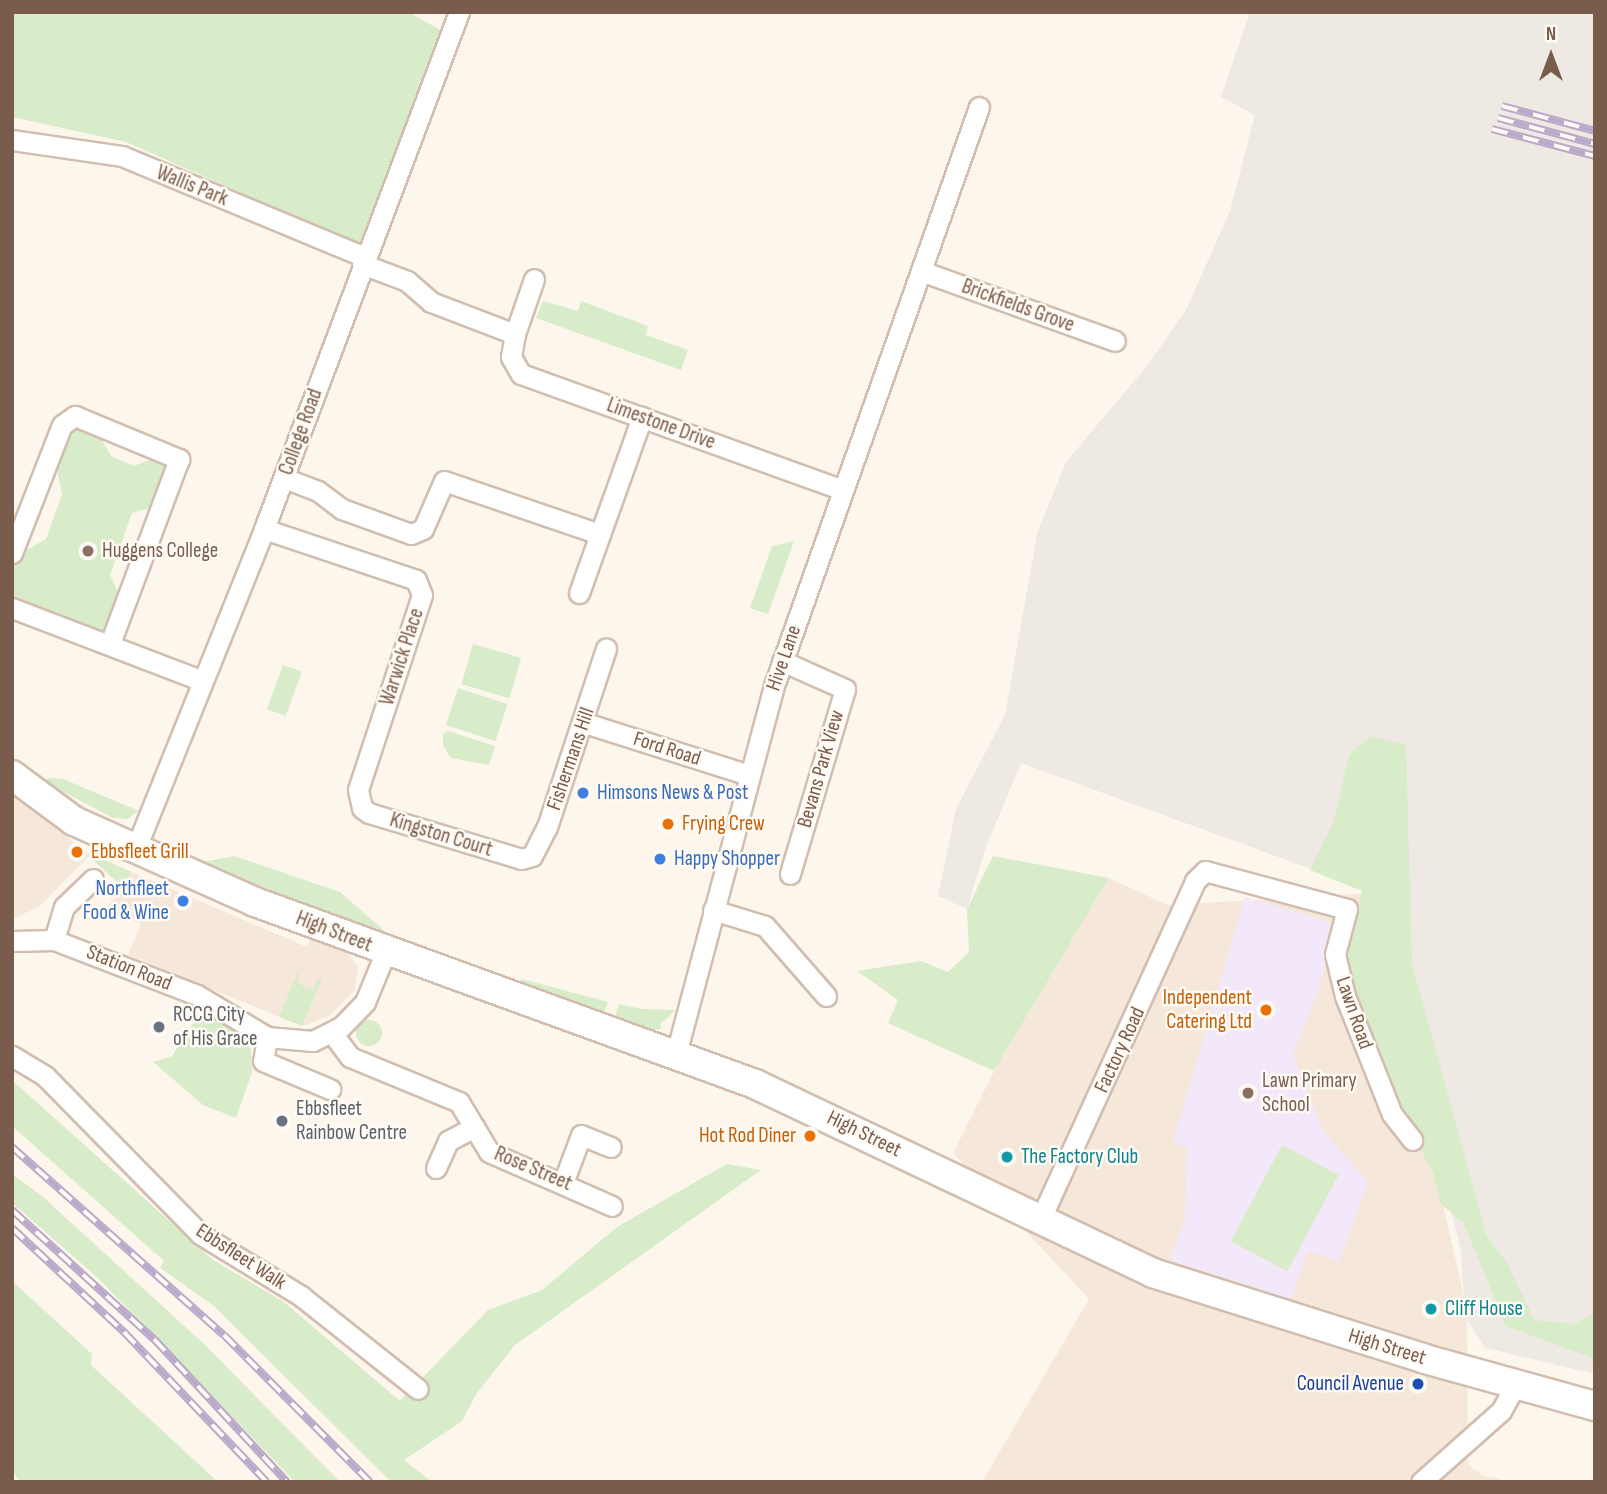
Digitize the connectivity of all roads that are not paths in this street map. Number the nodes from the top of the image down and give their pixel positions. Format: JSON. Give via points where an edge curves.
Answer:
{"nodes":[{"id":1,"x":458,"y":12,"type":"edge"},
{"id":2,"x":979,"y":107,"type":"dead end"},
{"id":3,"x":12,"y":140,"type":"edge"},
{"id":4,"x":364,"y":261,"type":"junction"},
{"id":5,"x":921,"y":271,"type":"junction"},
{"id":6,"x":534,"y":279,"type":"dead end"},
{"id":7,"x":515,"y":334,"type":"junction"},
{"id":8,"x":1115,"y":341,"type":"dead end"},
{"id":9,"x":642,"y":417,"type":"junction"},
{"id":10,"x":284,"y":478,"type":"junction"},
{"id":11,"x":843,"y":491,"type":"junction"},
{"id":12,"x":264,"y":529,"type":"junction"},
{"id":13,"x":600,"y":534,"type":"junction"},
{"id":14,"x":12,"y":553,"type":"edge"},
{"id":15,"x":579,"y":593,"type":"dead end"},
{"id":16,"x":12,"y":608,"type":"edge"},
{"id":17,"x":110,"y":644,"type":"junction"},
{"id":18,"x":606,"y":649,"type":"dead end"},
{"id":19,"x":782,"y":661,"type":"junction"},
{"id":20,"x":203,"y":681,"type":"junction"},
{"id":21,"x":584,"y":723,"type":"junction"},
{"id":22,"x":12,"y":775,"type":"edge"},
{"id":23,"x":749,"y":775,"type":"junction"},
{"id":24,"x":362,"y":808,"type":"joint"},
{"id":25,"x":136,"y":848,"type":"junction"},
{"id":26,"x":521,"y":859,"type":"joint"},
{"id":27,"x":790,"y":873,"type":"dead end"},
{"id":28,"x":1197,"y":877,"type":"joint"},
{"id":29,"x":93,"y":879,"type":"dead end"},
{"id":30,"x":713,"y":910,"type":"junction"},
{"id":31,"x":54,"y":940,"type":"junction"},
{"id":32,"x":12,"y":941,"type":"edge"},
{"id":33,"x":386,"y":951,"type":"junction"},
{"id":34,"x":826,"y":996,"type":"dead end"},
{"id":35,"x":332,"y":1033,"type":"junction"},
{"id":36,"x":267,"y":1038,"type":"junction"},
{"id":37,"x":676,"y":1054,"type":"junction"},
{"id":38,"x":12,"y":1056,"type":"edge"},
{"id":39,"x":330,"y":1088,"type":"dead end"},
{"id":40,"x":474,"y":1127,"type":"junction"},
{"id":41,"x":1412,"y":1140,"type":"dead end"},
{"id":42,"x":611,"y":1147,"type":"dead end"},
{"id":43,"x":436,"y":1168,"type":"dead end"},
{"id":44,"x":563,"y":1183,"type":"junction"},
{"id":45,"x":611,"y":1206,"type":"dead end"},
{"id":46,"x":1040,"y":1220,"type":"junction"},
{"id":47,"x":1515,"y":1386,"type":"junction"},
{"id":48,"x":418,"y":1389,"type":"dead end"},
{"id":49,"x":1595,"y":1406,"type":"edge"},
{"id":50,"x":1421,"y":1482,"type":"edge"}],
"edges":[{"from":1,"to":4,"type":"street","name":"College Road"},
{"from":2,"to":5,"type":"street","name":"Hive Lane"},
{"from":3,"to":4,"type":"street","name":"Wallis Park","via":[[122,156]]},
{"from":4,"to":7,"type":"street","name":"Wallis Park","via":[[408,282],[431,302]]},
{"from":4,"to":10,"type":"street","name":"College Road"},
{"from":5,"to":8,"type":"street","name":"Brickfields Grove"},
{"from":5,"to":11,"type":"street","name":"Hive Lane"},
{"from":6,"to":7,"type":"street"},
{"from":7,"to":9,"type":"street","name":"Limestone Drive","via":[[510,357],[521,374]]},
{"from":9,"to":11,"type":"street","name":"Limestone Drive"},
{"from":9,"to":13,"type":"street"},
{"from":10,"to":12,"type":"street","name":"College Road"},
{"from":10,"to":13,"type":"street","via":[[317,491],[332,504],[411,534],[422,530],[444,481]]},
{"from":11,"to":19,"type":"street","name":"Hive Lane"},
{"from":12,"to":20,"type":"street","name":"College Road"},
{"from":12,"to":24,"type":"street","name":"Warwick Place","via":[[416,580],[422,595],[358,790]]},
{"from":13,"to":15,"type":"street"},
{"from":14,"to":17,"type":"street","via":[[62,425],[75,415],[179,459]]},
{"from":16,"to":17,"type":"street"},
{"from":17,"to":20,"type":"street"},
{"from":18,"to":21,"type":"street","name":"Fishermans Hill"},
{"from":19,"to":23,"type":"street","name":"Hive Lane"},
{"from":19,"to":27,"type":"street","name":"Bevans Park View","via":[[845,689]]},
{"from":20,"to":25,"type":"street","name":"College Road"},
{"from":21,"to":23,"type":"street","name":"Ford Road"},
{"from":21,"to":26,"type":"street","name":"Fishermans Hill","via":[[547,827],[532,856]]},
{"from":22,"to":25,"type":"main road","name":"High Street","via":[[74,821]]},
{"from":23,"to":30,"type":"street","name":"Hive Lane"},
{"from":24,"to":26,"type":"street","name":"Kingston Court"},
{"from":25,"to":33,"type":"main road","name":"High Street","via":[[255,902]]},
{"from":28,"to":41,"type":"street","name":"Lawn Road","via":[[1213,872],[1347,909],[1335,954],[1345,996],[1392,1114]]},
{"from":28,"to":46,"type":"street","name":"Factory Road"},
{"from":29,"to":31,"type":"street","via":[[63,909]]},
{"from":30,"to":34,"type":"street","via":[[765,926]]},
{"from":30,"to":37,"type":"street","name":"Hive Lane"},
{"from":31,"to":32,"type":"street"},
{"from":31,"to":36,"type":"street","name":"Station Road","via":[[197,995]]},
{"from":33,"to":35,"type":"street","name":"Station Road","via":[[362,1007]]},
{"from":33,"to":37,"type":"main road","name":"High Street"},
{"from":35,"to":36,"type":"street","name":"Station Road","via":[[307,1041]]},
{"from":35,"to":40,"type":"street","name":"Rose Street","via":[[350,1057],[456,1100]]},
{"from":36,"to":39,"type":"street","via":[[263,1061]]},
{"from":37,"to":46,"type":"main road","name":"High Street","via":[[814,1110]]},
{"from":38,"to":48,"type":"street","name":"Ebbsfleet Walk","via":[[46,1076],[200,1234],[301,1296]]},
{"from":40,"to":43,"type":"street","via":[[448,1141]]},
{"from":40,"to":44,"type":"street","name":"Rose Street","via":[[489,1152]]},
{"from":42,"to":44,"type":"street","via":[[581,1135]]},
{"from":44,"to":45,"type":"street","name":"Rose Street"},
{"from":46,"to":47,"type":"main road","name":"High Street","via":[[1164,1278]]},
{"from":47,"to":49,"type":"main road","name":"High Street"},
{"from":47,"to":50,"type":"street","via":[[1501,1411]]}]}
